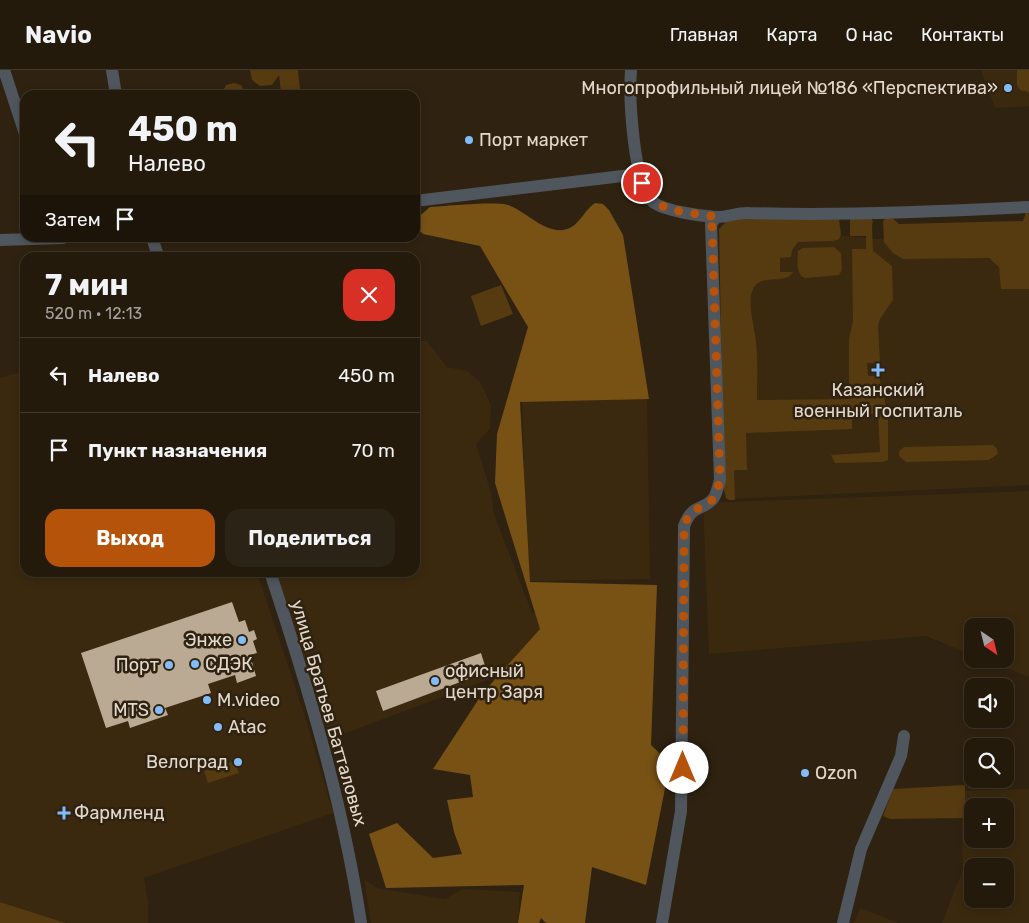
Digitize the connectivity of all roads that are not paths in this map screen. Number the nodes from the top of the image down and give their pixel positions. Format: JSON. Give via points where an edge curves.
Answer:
{"nodes":[{"id":1,"x":4,"y":70,"type":"edge"},
{"id":2,"x":112,"y":70,"type":"edge"},
{"id":3,"x":631,"y":70,"type":"edge"},
{"id":4,"x":115,"y":90,"type":"edge"},
{"id":5,"x":20,"y":119,"type":"edge"},
{"id":6,"x":639,"y":174,"type":"junction"},
{"id":7,"x":420,"y":200,"type":"edge"},
{"id":8,"x":1029,"y":207,"type":"edge"},
{"id":9,"x":716,"y":217,"type":"junction"},
{"id":10,"x":20,"y":239,"type":"edge"},
{"id":11,"x":0,"y":240,"type":"edge"},
{"id":12,"x":272,"y":577,"type":"edge"},
{"id":13,"x":904,"y":736,"type":"dead end"},
{"id":14,"x":361,"y":923,"type":"edge"},
{"id":15,"x":662,"y":923,"type":"edge"},
{"id":16,"x":843,"y":923,"type":"edge"}],
"edges":[{"from":1,"to":5,"type":"street"},
{"from":2,"to":4,"type":"street"},
{"from":3,"to":6,"type":"street","via":[[629,91]]},
{"from":6,"to":7,"type":"street"},
{"from":6,"to":9,"type":"street","via":[[646,193],[661,207]]},
{"from":8,"to":9,"type":"street","via":[[746,213]]},
{"from":9,"to":15,"type":"street","via":[[712,224],[720,480],[714,498],[695,509],[684,526],[682,811]]},
{"from":10,"to":11,"type":"street"},
{"from":12,"to":14,"type":"street","name":"улица Братьев Батталовых","via":[[340,806]]},
{"from":13,"to":16,"type":"street","via":[[901,756],[861,849]]}]}
